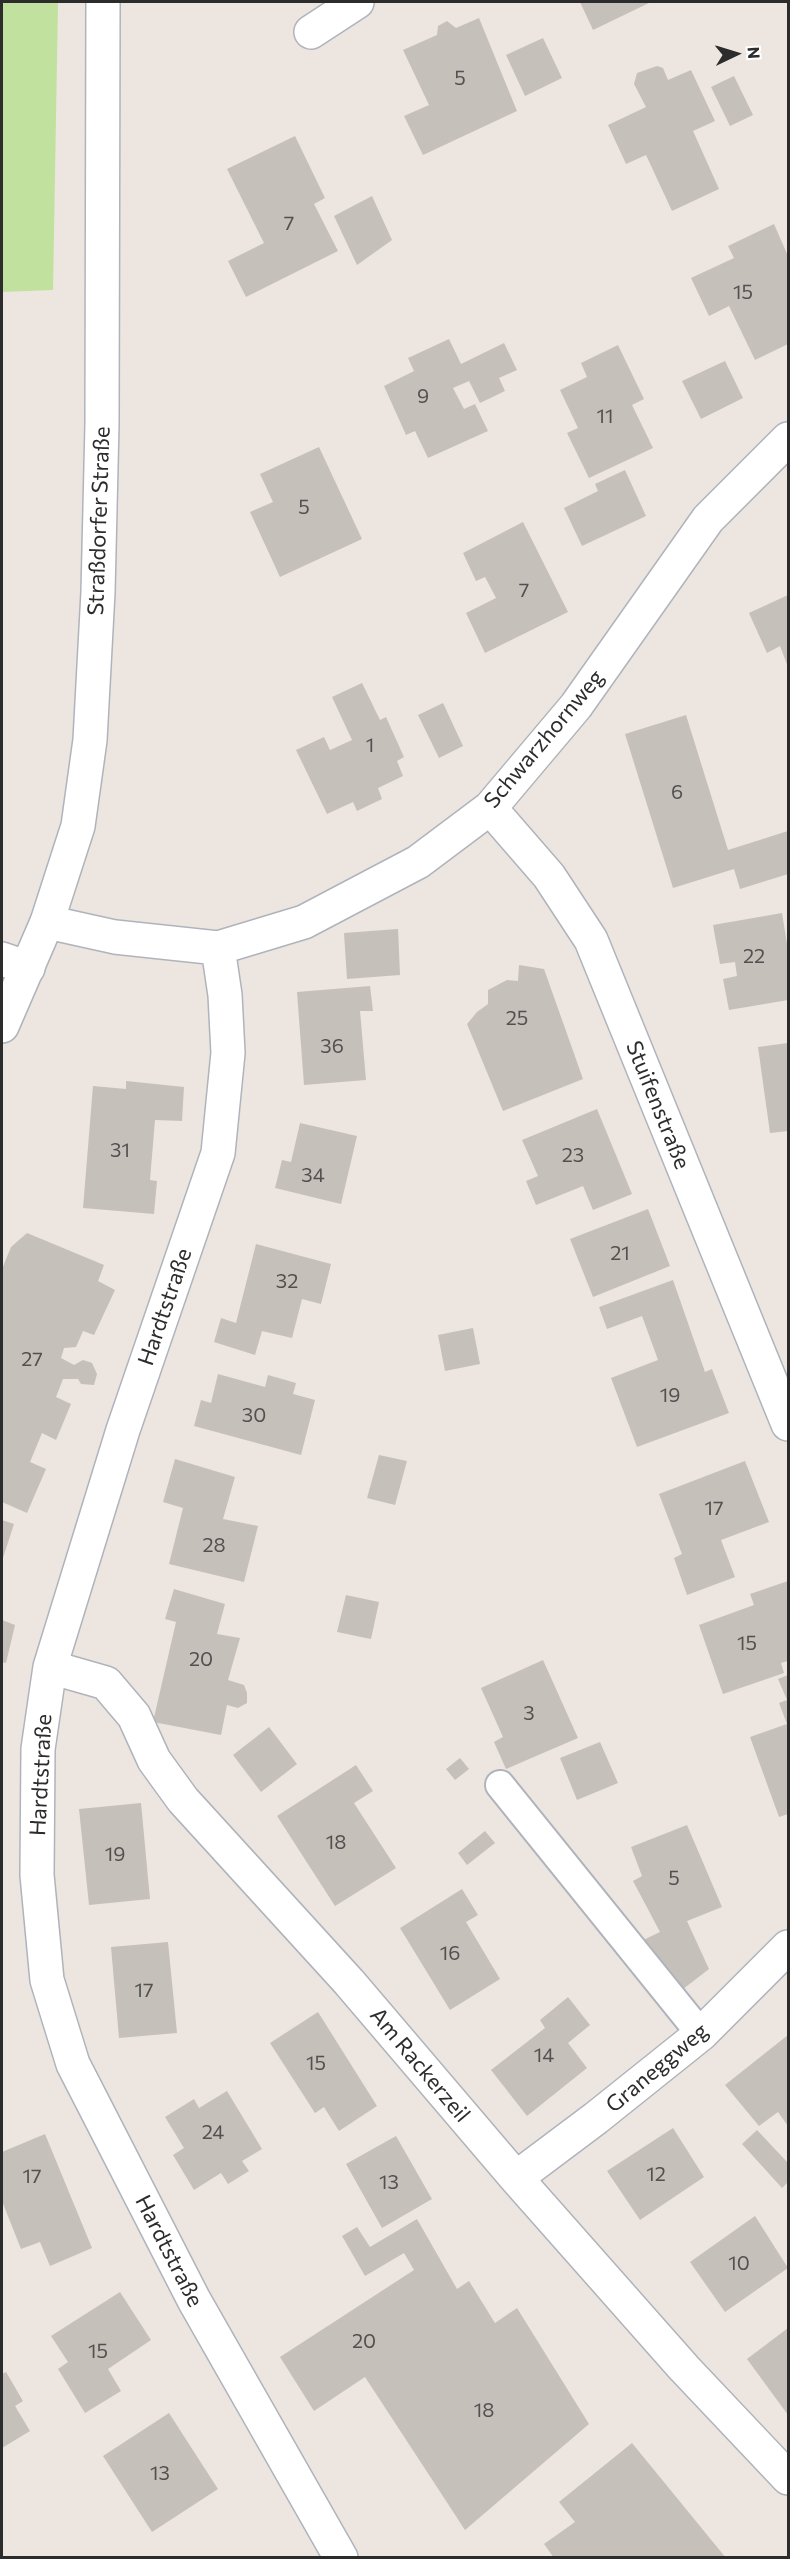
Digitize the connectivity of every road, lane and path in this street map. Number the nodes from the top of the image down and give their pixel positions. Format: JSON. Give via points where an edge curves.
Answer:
{"nodes":[{"id":1,"x":103,"y":2,"type":"edge"},
{"id":2,"x":357,"y":2,"type":"edge"},
{"id":3,"x":310,"y":32,"type":"dead end"},
{"id":4,"x":789,"y":439,"type":"edge"},
{"id":5,"x":490,"y":807,"type":"junction"},
{"id":6,"x":47,"y":922,"type":"junction"},
{"id":7,"x":218,"y":948,"type":"junction"},
{"id":8,"x":15,"y":963,"type":"edge"},
{"id":9,"x":2,"y":1026,"type":"edge"},
{"id":10,"x":789,"y":1424,"type":"edge"},
{"id":11,"x":50,"y":1667,"type":"junction"},
{"id":12,"x":500,"y":1785,"type":"dead end"},
{"id":13,"x":789,"y":1947,"type":"edge"},
{"id":14,"x":701,"y":2034,"type":"junction"},
{"id":15,"x":516,"y":2178,"type":"junction"},
{"id":16,"x":789,"y":2478,"type":"edge"},
{"id":17,"x":341,"y":2558,"type":"edge"}],
"edges":[{"from":1,"to":6,"type":"street","name":"Straßdorfer Straße","via":[[102,424],[90,740],[78,826]]},
{"from":2,"to":3,"type":"street"},
{"from":4,"to":5,"type":"street","name":"Schwarzhornweg","via":[[708,519],[576,706]]},
{"from":5,"to":7,"type":"street","name":"Schwarzhornweg","via":[[418,862],[304,922]]},
{"from":5,"to":10,"type":"street","name":"Stuifenstraße","via":[[549,876],[591,940]]},
{"from":6,"to":7,"type":"street","name":"Schwarzhornweg","via":[[115,937]]},
{"from":6,"to":8,"type":"street","name":"Straßdorfer Straße"},
{"from":7,"to":11,"type":"street","name":"Hardtstraße","via":[[228,1053],[218,1153],[123,1430]]},
{"from":8,"to":9,"type":"street","name":"Straßdorfer Straße"},
{"from":11,"to":15,"type":"street","name":"Am Rackerzeil","via":[[106,1683],[134,1716],[154,1760],[183,1800],[349,1982]]},
{"from":11,"to":17,"type":"street","name":"Hardtstraße","via":[[38,1749],[37,1875],[47,1980],[73,2064],[194,2300]]},
{"from":12,"to":14,"type":"lane"},
{"from":13,"to":14,"type":"street","name":"Graneggweg"},
{"from":14,"to":15,"type":"street","name":"Graneggweg"},
{"from":15,"to":16,"type":"street","name":"Am Rackerzeil","via":[[684,2368]]}]}
